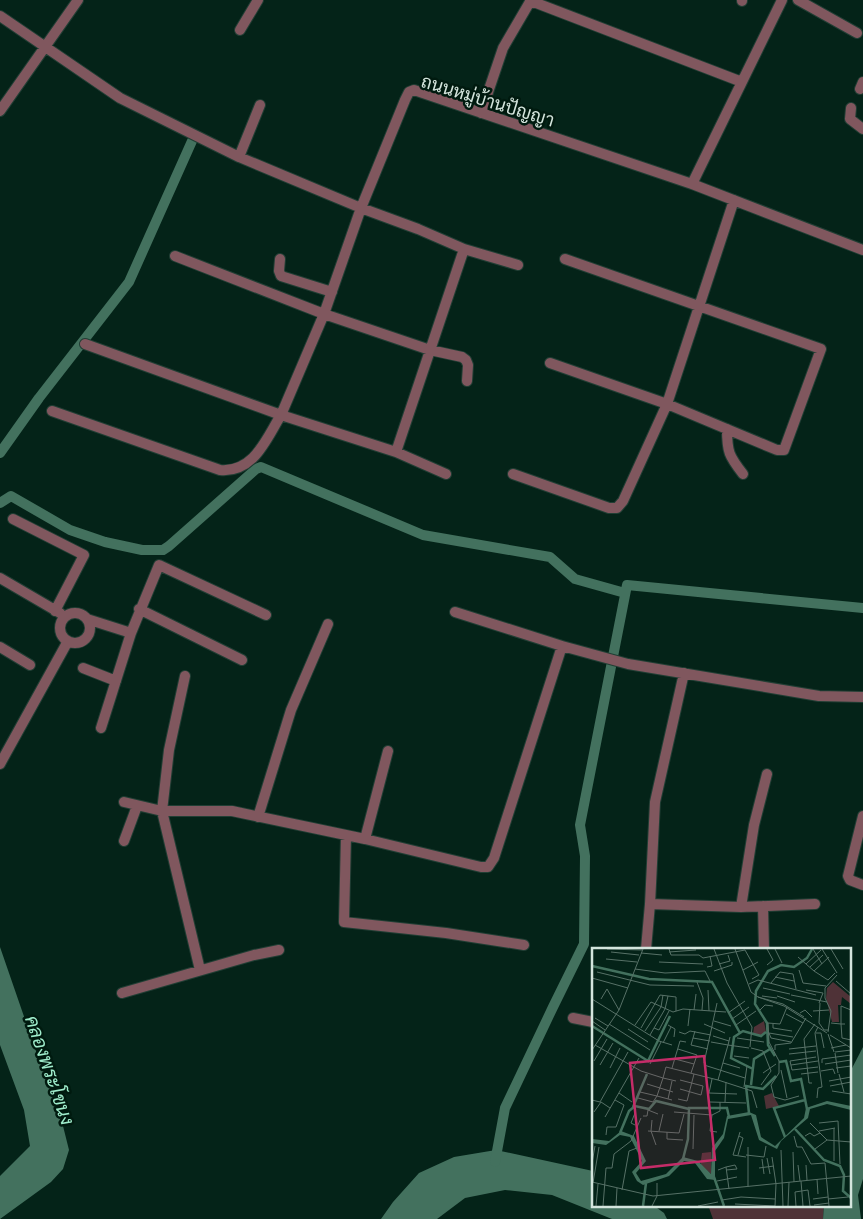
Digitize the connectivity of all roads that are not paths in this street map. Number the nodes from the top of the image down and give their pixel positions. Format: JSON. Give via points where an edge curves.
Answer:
{"nodes":[{"id":1,"x":78,"y":0,"type":"edge"},
{"id":2,"x":258,"y":0,"type":"edge"},
{"id":3,"x":782,"y":0,"type":"edge"},
{"id":4,"x":798,"y":0,"type":"edge"},
{"id":5,"x":531,"y":1,"type":"edge"},
{"id":6,"x":0,"y":16,"type":"edge"},
{"id":7,"x":240,"y":30,"type":"dead end"},
{"id":8,"x":857,"y":33,"type":"dead end"},
{"id":9,"x":46,"y":48,"type":"junction"},
{"id":10,"x":742,"y":82,"type":"junction"},
{"id":11,"x":260,"y":105,"type":"dead end"},
{"id":12,"x":851,"y":108,"type":"dead end"},
{"id":13,"x":0,"y":111,"type":"edge"},
{"id":14,"x":481,"y":113,"type":"junction"},
{"id":15,"x":863,"y":129,"type":"edge"},
{"id":16,"x":240,"y":158,"type":"junction"},
{"id":17,"x":692,"y":184,"type":"junction"},
{"id":18,"x":734,"y":200,"type":"junction"},
{"id":19,"x":361,"y":208,"type":"junction"},
{"id":20,"x":464,"y":249,"type":"junction"},
{"id":21,"x":863,"y":250,"type":"edge"},
{"id":22,"x":175,"y":256,"type":"dead end"},
{"id":23,"x":280,"y":259,"type":"dead end"},
{"id":24,"x":565,"y":259,"type":"dead end"},
{"id":25,"x":518,"y":265,"type":"dead end"},
{"id":26,"x":332,"y":292,"type":"junction"},
{"id":27,"x":699,"y":307,"type":"junction"},
{"id":28,"x":324,"y":314,"type":"junction"},
{"id":29,"x":86,"y":344,"type":"dead end"},
{"id":30,"x":430,"y":350,"type":"junction"},
{"id":31,"x":550,"y":363,"type":"dead end"},
{"id":32,"x":467,"y":380,"type":"dead end"},
{"id":33,"x":667,"y":404,"type":"junction"},
{"id":34,"x":52,"y":411,"type":"dead end"},
{"id":35,"x":281,"y":415,"type":"junction"},
{"id":36,"x":727,"y":429,"type":"junction"},
{"id":37,"x":396,"y":452,"type":"junction"},
{"id":38,"x":446,"y":474,"type":"dead end"},
{"id":39,"x":513,"y":474,"type":"dead end"},
{"id":40,"x":743,"y":474,"type":"dead end"},
{"id":41,"x":13,"y":519,"type":"dead end"},
{"id":42,"x":2,"y":583,"type":"edge"},
{"id":43,"x":140,"y":609,"type":"junction"},
{"id":44,"x":55,"y":611,"type":"junction"},
{"id":45,"x":455,"y":612,"type":"dead end"},
{"id":46,"x":266,"y":615,"type":"dead end"},
{"id":47,"x":65,"y":617,"type":"junction"},
{"id":48,"x":87,"y":618,"type":"junction"},
{"id":49,"x":328,"y":624,"type":"dead end"},
{"id":50,"x":131,"y":633,"type":"junction"},
{"id":51,"x":68,"y":641,"type":"junction"},
{"id":52,"x":562,"y":646,"type":"junction"},
{"id":53,"x":0,"y":647,"type":"edge"},
{"id":54,"x":242,"y":660,"type":"dead end"},
{"id":55,"x":30,"y":665,"type":"dead end"},
{"id":56,"x":83,"y":668,"type":"dead end"},
{"id":57,"x":684,"y":673,"type":"junction"},
{"id":58,"x":185,"y":676,"type":"dead end"},
{"id":59,"x":116,"y":681,"type":"junction"},
{"id":60,"x":863,"y":697,"type":"edge"},
{"id":61,"x":101,"y":728,"type":"dead end"},
{"id":62,"x":388,"y":751,"type":"dead end"},
{"id":63,"x":0,"y":764,"type":"edge"},
{"id":64,"x":767,"y":774,"type":"dead end"},
{"id":65,"x":124,"y":802,"type":"dead end"},
{"id":66,"x":137,"y":806,"type":"junction"},
{"id":67,"x":162,"y":811,"type":"junction"},
{"id":68,"x":863,"y":816,"type":"edge"},
{"id":69,"x":258,"y":817,"type":"junction"},
{"id":70,"x":346,"y":835,"type":"junction"},
{"id":71,"x":365,"y":839,"type":"junction"},
{"id":72,"x":124,"y":841,"type":"dead end"},
{"id":73,"x":863,"y":885,"type":"edge"},
{"id":74,"x":650,"y":904,"type":"junction"},
{"id":75,"x":815,"y":904,"type":"dead end"},
{"id":76,"x":762,"y":906,"type":"junction"},
{"id":77,"x":741,"y":907,"type":"junction"},
{"id":78,"x":524,"y":945,"type":"dead end"},
{"id":79,"x":646,"y":948,"type":"edge"},
{"id":80,"x":764,"y":948,"type":"edge"},
{"id":81,"x":279,"y":950,"type":"dead end"},
{"id":82,"x":200,"y":970,"type":"junction"},
{"id":83,"x":122,"y":993,"type":"dead end"},
{"id":84,"x":573,"y":1018,"type":"dead end"},
{"id":85,"x":592,"y":1022,"type":"edge"}],
"edges":[{"from":1,"to":9,"type":"street"},
{"from":2,"to":7,"type":"street"},
{"from":3,"to":10,"type":"street"},
{"from":4,"to":8,"type":"street"},
{"from":5,"to":10,"type":"street"},
{"from":5,"to":14,"type":"street","via":[[503,48]]},
{"from":6,"to":9,"type":"street"},
{"from":9,"to":13,"type":"street"},
{"from":9,"to":16,"type":"street","via":[[120,98]]},
{"from":10,"to":17,"type":"street"},
{"from":11,"to":16,"type":"street"},
{"from":12,"to":15,"type":"street","via":[[850,119]]},
{"from":14,"to":17,"type":"street","name":"ถนนหมู่บ้านปัญญา"},
{"from":14,"to":19,"type":"street","name":"ถนนหมู่บ้านปัญญา","via":[[414,90],[409,92]]},
{"from":16,"to":19,"type":"street"},
{"from":17,"to":18,"type":"street","name":"ถนนหมู่บ้านปัญญา"},
{"from":18,"to":21,"type":"street","name":"ถนนหมู่บ้านปัญญา"},
{"from":18,"to":27,"type":"street"},
{"from":19,"to":20,"type":"street"},
{"from":19,"to":26,"type":"street"},
{"from":20,"to":25,"type":"street"},
{"from":20,"to":30,"type":"street"},
{"from":22,"to":28,"type":"street"},
{"from":23,"to":26,"type":"street","via":[[281,276]]},
{"from":24,"to":27,"type":"street"},
{"from":26,"to":28,"type":"street"},
{"from":27,"to":33,"type":"street"},
{"from":27,"to":36,"type":"street","via":[[821,349],[784,450]]},
{"from":28,"to":30,"type":"street"},
{"from":28,"to":35,"type":"street"},
{"from":29,"to":35,"type":"street"},
{"from":30,"to":32,"type":"street","via":[[466,360]]},
{"from":30,"to":37,"type":"street"},
{"from":31,"to":33,"type":"street"},
{"from":33,"to":36,"type":"street"},
{"from":33,"to":39,"type":"street","via":[[617,508]]},
{"from":34,"to":35,"type":"street","via":[[229,471],[252,459]]},
{"from":35,"to":37,"type":"street"},
{"from":36,"to":40,"type":"street","via":[[729,454]]},
{"from":37,"to":38,"type":"street"},
{"from":41,"to":44,"type":"street","via":[[84,555]]},
{"from":42,"to":44,"type":"street"},
{"from":43,"to":46,"type":"street","via":[[159,565]]},
{"from":43,"to":50,"type":"street"},
{"from":43,"to":54,"type":"street"},
{"from":44,"to":47,"type":"street"},
{"from":45,"to":52,"type":"street"},
{"from":47,"to":48,"type":"street","via":[[78,613]]},
{"from":47,"to":51,"type":"street","via":[[60,630]]},
{"from":48,"to":50,"type":"street"},
{"from":48,"to":51,"type":"street","via":[[90,628],[86,637],[78,642]]},
{"from":49,"to":69,"type":"street","via":[[291,710]]},
{"from":50,"to":59,"type":"street"},
{"from":51,"to":63,"type":"street"},
{"from":52,"to":57,"type":"street","via":[[628,664]]},
{"from":52,"to":71,"type":"street","via":[[489,866],[481,867]]},
{"from":53,"to":55,"type":"street"},
{"from":56,"to":59,"type":"street"},
{"from":57,"to":60,"type":"street","via":[[819,696]]},
{"from":57,"to":74,"type":"street","via":[[655,802]]},
{"from":58,"to":67,"type":"street","via":[[168,750]]},
{"from":59,"to":61,"type":"street"},
{"from":62,"to":71,"type":"street"},
{"from":64,"to":77,"type":"street","via":[[754,824]]},
{"from":65,"to":66,"type":"street"},
{"from":66,"to":67,"type":"street"},
{"from":66,"to":72,"type":"street"},
{"from":67,"to":69,"type":"street","via":[[232,812]]},
{"from":67,"to":82,"type":"street"},
{"from":68,"to":73,"type":"street","via":[[848,876]]},
{"from":69,"to":70,"type":"street"},
{"from":70,"to":71,"type":"street"},
{"from":70,"to":78,"type":"street","via":[[344,922]]},
{"from":74,"to":77,"type":"street"},
{"from":74,"to":79,"type":"street"},
{"from":75,"to":76,"type":"street"},
{"from":76,"to":77,"type":"street"},
{"from":76,"to":80,"type":"street"},
{"from":81,"to":82,"type":"street"},
{"from":82,"to":83,"type":"street"},
{"from":84,"to":85,"type":"street"}]}
